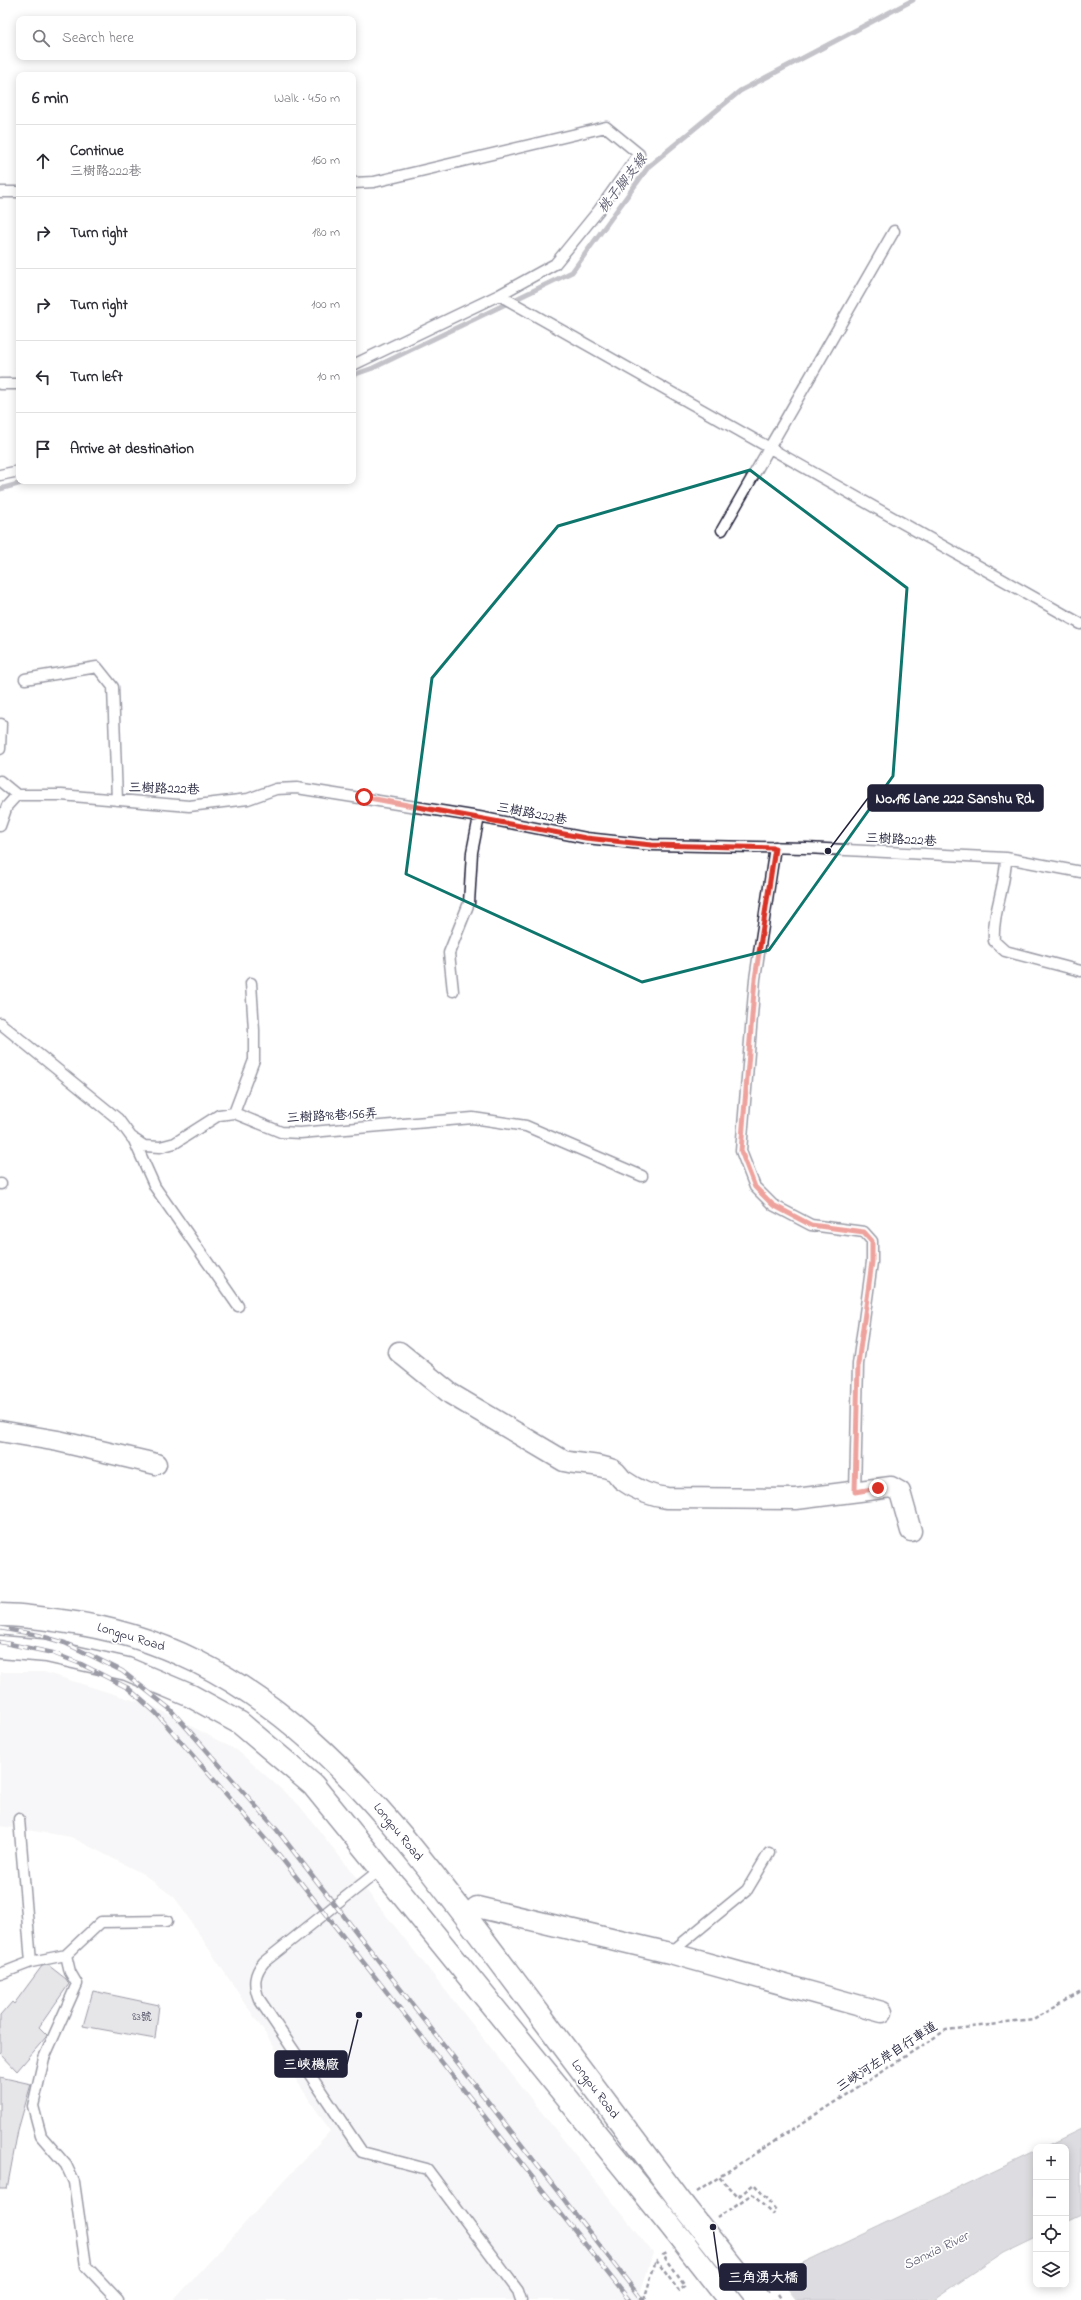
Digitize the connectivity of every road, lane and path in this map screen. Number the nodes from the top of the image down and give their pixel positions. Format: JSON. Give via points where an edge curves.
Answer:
{"nodes":[{"id":1,"x":356,"y":183,"type":"edge"},
{"id":2,"x":0,"y":192,"type":"edge"},
{"id":3,"x":16,"y":192,"type":"edge"},
{"id":4,"x":894,"y":231,"type":"dead end"},
{"id":5,"x":499,"y":295,"type":"junction"},
{"id":6,"x":356,"y":365,"type":"edge"},
{"id":7,"x":0,"y":384,"type":"edge"},
{"id":8,"x":16,"y":384,"type":"edge"},
{"id":9,"x":769,"y":448,"type":"junction"},
{"id":10,"x":16,"y":472,"type":"edge"},
{"id":11,"x":0,"y":475,"type":"edge"},
{"id":12,"x":722,"y":530,"type":"dead end"},
{"id":13,"x":1081,"y":624,"type":"edge"},
{"id":14,"x":25,"y":679,"type":"dead end"},
{"id":15,"x":1,"y":724,"type":"edge"},
{"id":16,"x":0,"y":749,"type":"edge"},
{"id":17,"x":0,"y":782,"type":"edge"},
{"id":18,"x":17,"y":795,"type":"junction"},
{"id":19,"x":117,"y":800,"type":"junction"},
{"id":20,"x":479,"y":817,"type":"junction"},
{"id":21,"x":0,"y":826,"type":"edge"},
{"id":22,"x":775,"y":848,"type":"junction"},
{"id":23,"x":1006,"y":858,"type":"junction"},
{"id":24,"x":1081,"y":872,"type":"edge"},
{"id":25,"x":1081,"y":971,"type":"edge"},
{"id":26,"x":250,"y":983,"type":"dead end"},
{"id":27,"x":454,"y":991,"type":"dead end"},
{"id":28,"x":0,"y":1023,"type":"edge"},
{"id":29,"x":234,"y":1113,"type":"junction"},
{"id":30,"x":132,"y":1138,"type":"junction"},
{"id":31,"x":642,"y":1176,"type":"dead end"},
{"id":32,"x":238,"y":1306,"type":"dead end"},
{"id":33,"x":399,"y":1352,"type":"dead end"},
{"id":34,"x":0,"y":1431,"type":"edge"},
{"id":35,"x":156,"y":1464,"type":"dead end"},
{"id":36,"x":855,"y":1492,"type":"junction"},
{"id":37,"x":910,"y":1531,"type":"dead end"},
{"id":38,"x":0,"y":1615,"type":"edge"},
{"id":39,"x":0,"y":1647,"type":"edge"},
{"id":40,"x":19,"y":1819,"type":"dead end"},
{"id":41,"x":769,"y":1853,"type":"dead end"},
{"id":42,"x":382,"y":1869,"type":"junction"},
{"id":43,"x":466,"y":1917,"type":"junction"},
{"id":44,"x":167,"y":1921,"type":"dead end"},
{"id":45,"x":670,"y":1953,"type":"junction"},
{"id":46,"x":66,"y":1954,"type":"junction"},
{"id":47,"x":31,"y":1962,"type":"junction"},
{"id":48,"x":0,"y":1974,"type":"edge"},
{"id":49,"x":1081,"y":1992,"type":"edge"},
{"id":50,"x":882,"y":2012,"type":"dead end"},
{"id":51,"x":719,"y":2178,"type":"junction"},
{"id":52,"x":690,"y":2199,"type":"junction"},
{"id":53,"x":714,"y":2220,"type":"dead end"},
{"id":54,"x":670,"y":2251,"type":"dead end"},
{"id":55,"x":118,"y":2300,"type":"edge"},
{"id":56,"x":521,"y":2300,"type":"edge"},
{"id":57,"x":644,"y":2300,"type":"edge"},
{"id":58,"x":729,"y":2300,"type":"edge"},
{"id":59,"x":759,"y":2300,"type":"edge"}],
"edges":[{"from":1,"to":5,"type":"lane","via":[[374,182],[606,127],[639,154],[599,210],[555,264]]},
{"from":2,"to":3,"type":"lane"},
{"from":4,"to":9,"type":"lane"},
{"from":5,"to":6,"type":"lane"},
{"from":5,"to":9,"type":"lane"},
{"from":7,"to":8,"type":"lane"},
{"from":9,"to":12,"type":"lane"},
{"from":9,"to":13,"type":"lane"},
{"from":10,"to":11,"type":"lane"},
{"from":14,"to":19,"type":"lane","via":[[97,667],[113,687]]},
{"from":15,"to":16,"type":"lane"},
{"from":17,"to":18,"type":"lane"},
{"from":18,"to":19,"type":"lane","name":"三樹路222巷"},
{"from":18,"to":21,"type":"lane","via":[[7,806]]},
{"from":19,"to":20,"type":"lane","name":"三樹路222巷","via":[[190,806],[248,799],[276,789],[297,788]]},
{"from":20,"to":22,"type":"lane","name":"三樹路222巷","via":[[586,838],[652,845]]},
{"from":20,"to":27,"type":"lane","via":[[472,852],[470,903],[449,953]]},
{"from":22,"to":23,"type":"lane","name":"三樹路222巷"},
{"from":22,"to":36,"type":"lane","via":[[755,979],[741,1151],[755,1187],[773,1205],[811,1225],[864,1232],[872,1241],[872,1262],[858,1364]]},
{"from":23,"to":24,"type":"lane","name":"三樹路222巷"},
{"from":23,"to":25,"type":"lane","via":[[1006,875],[993,930],[994,940],[1005,951]]},
{"from":26,"to":29,"type":"lane","via":[[254,1060]]},
{"from":28,"to":30,"type":"lane","via":[[118,1119]]},
{"from":29,"to":30,"type":"lane","via":[[219,1115],[175,1143],[160,1147],[144,1146]]},
{"from":29,"to":31,"type":"lane","name":"三樹路98巷156弄","via":[[281,1132],[300,1133],[473,1118],[526,1126]]},
{"from":30,"to":32,"type":"lane","via":[[155,1187]]},
{"from":33,"to":36,"type":"street","via":[[451,1394],[564,1461],[582,1465],[596,1464],[615,1471],[622,1480],[647,1495],[667,1498],[796,1499]]},
{"from":34,"to":35,"type":"street","via":[[58,1441]]},
{"from":36,"to":37,"type":"street","via":[[891,1487],[900,1492]]},
{"from":38,"to":43,"type":"street","name":"Longpu Road","via":[[89,1624],[144,1639],[191,1658],[252,1694],[323,1749],[380,1808]]},
{"from":39,"to":42,"type":"street","name":"Longpu Road","via":[[47,1652],[127,1669],[190,1696],[240,1723],[313,1785]]},
{"from":40,"to":47,"type":"lane"},
{"from":41,"to":45,"type":"lane","via":[[747,1890]]},
{"from":42,"to":56,"type":"lane","via":[[264,1962],[254,1980],[256,1990],[259,1999],[362,2152],[426,2169],[518,2291]]},
{"from":42,"to":58,"type":"street","name":"Longpu Road","bridge":true,"via":[[668,2221]]},
{"from":43,"to":45,"type":"street","via":[[476,1907]]},
{"from":43,"to":52,"type":"street","name":"Longpu Road"},
{"from":44,"to":46,"type":"lane","via":[[101,1922]]},
{"from":45,"to":50,"type":"street"},
{"from":46,"to":47,"type":"lane"},
{"from":46,"to":55,"type":"lane","via":[[70,1972],[77,1984],[44,2058],[33,2106],[41,2136],[66,2165],[74,2182],[86,2266]]},
{"from":47,"to":48,"type":"lane"},
{"from":49,"to":51,"type":"path","name":"三峽河左岸自行車道","via":[[1033,2020],[946,2030]]},
{"from":51,"to":52,"type":"path","name":"三峽河左岸自行車道"},
{"from":51,"to":53,"type":"path","via":[[738,2197],[754,2184],[776,2210],[772,2214],[752,2194]]},
{"from":52,"to":59,"type":"street","name":"Longpu Road","bridge":true},
{"from":54,"to":57,"type":"path","via":[[663,2255],[685,2286],[679,2291],[656,2260]]}]}
